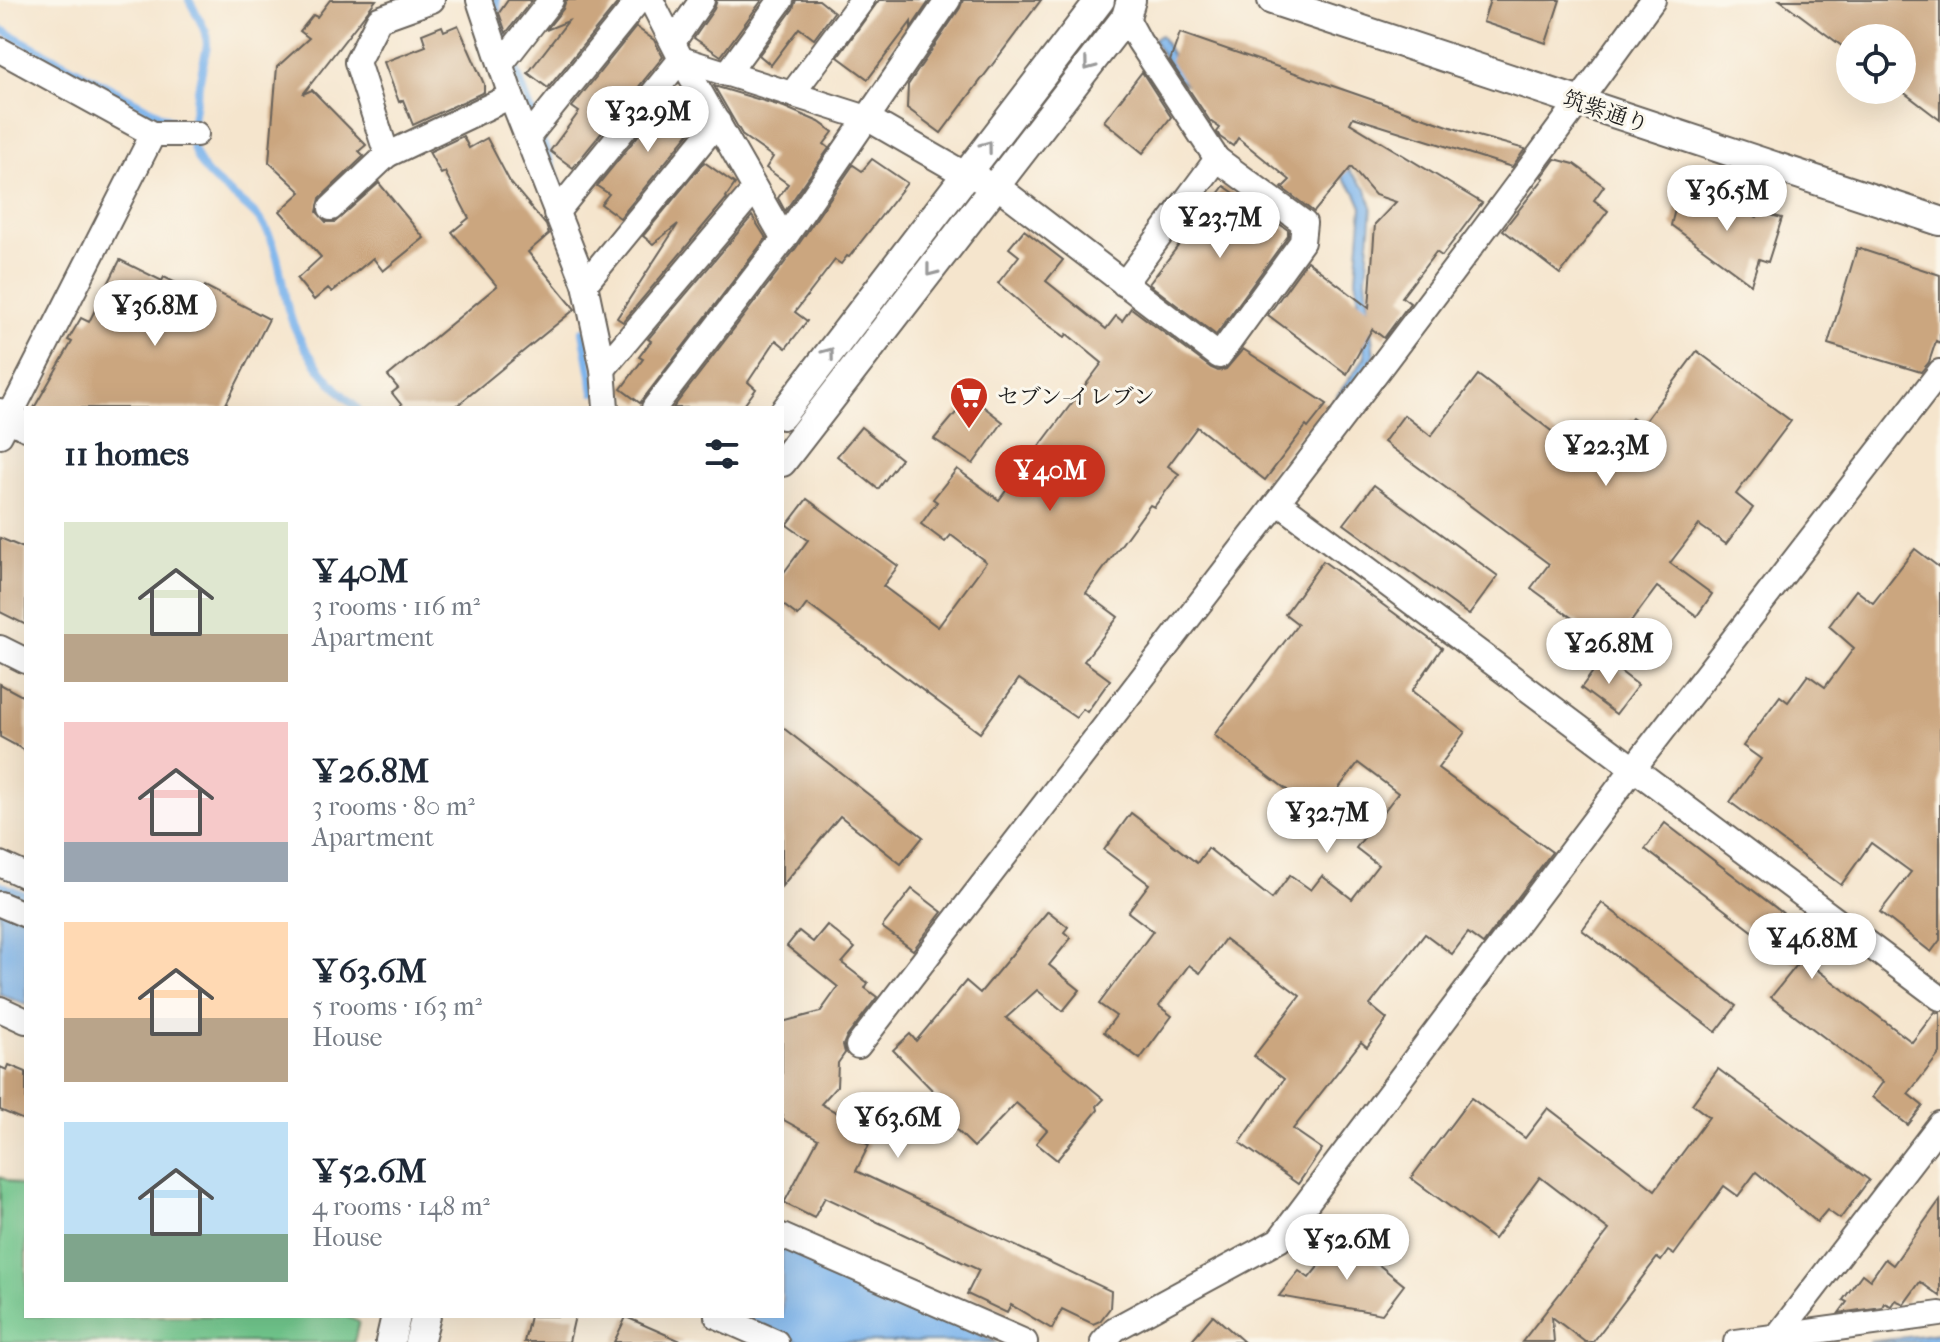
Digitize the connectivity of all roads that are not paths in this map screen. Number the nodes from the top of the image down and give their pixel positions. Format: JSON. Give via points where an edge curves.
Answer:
{"nodes":[{"id":1,"x":432,"y":0,"type":"edge"},
{"id":2,"x":479,"y":0,"type":"edge"},
{"id":3,"x":551,"y":0,"type":"edge"},
{"id":4,"x":639,"y":0,"type":"edge"},
{"id":5,"x":651,"y":0,"type":"edge"},
{"id":6,"x":702,"y":0,"type":"edge"},
{"id":7,"x":781,"y":0,"type":"edge"},
{"id":8,"x":862,"y":0,"type":"edge"},
{"id":9,"x":948,"y":0,"type":"edge"},
{"id":10,"x":1100,"y":0,"type":"edge"},
{"id":11,"x":1272,"y":0,"type":"edge"},
{"id":12,"x":1653,"y":0,"type":"edge"},
{"id":13,"x":1128,"y":8,"type":"edge"},
{"id":14,"x":0,"y":50,"type":"edge"},
{"id":15,"x":677,"y":50,"type":"junction"},
{"id":16,"x":501,"y":64,"type":"junction"},
{"id":17,"x":727,"y":74,"type":"junction"},
{"id":18,"x":792,"y":94,"type":"junction"},
{"id":19,"x":511,"y":96,"type":"junction"},
{"id":20,"x":1579,"y":102,"type":"junction"},
{"id":21,"x":867,"y":118,"type":"junction"},
{"id":22,"x":718,"y":122,"type":"junction"},
{"id":23,"x":153,"y":134,"type":"junction"},
{"id":24,"x":196,"y":134,"type":"dead end"},
{"id":25,"x":528,"y":137,"type":"junction"},
{"id":26,"x":387,"y":155,"type":"junction"},
{"id":27,"x":1217,"y":159,"type":"junction"},
{"id":28,"x":966,"y":175,"type":"junction"},
{"id":29,"x":997,"y":186,"type":"junction"},
{"id":30,"x":755,"y":189,"type":"junction"},
{"id":31,"x":331,"y":208,"type":"dead end"},
{"id":32,"x":556,"y":213,"type":"junction"},
{"id":33,"x":1940,"y":221,"type":"edge"},
{"id":34,"x":784,"y":239,"type":"junction"},
{"id":35,"x":585,"y":284,"type":"junction"},
{"id":36,"x":1124,"y":284,"type":"junction"},
{"id":37,"x":603,"y":369,"type":"junction"},
{"id":38,"x":1940,"y":372,"type":"edge"},
{"id":39,"x":606,"y":406,"type":"edge"},
{"id":40,"x":656,"y":406,"type":"edge"},
{"id":41,"x":784,"y":412,"type":"edge"},
{"id":42,"x":9,"y":423,"type":"edge"},
{"id":43,"x":784,"y":459,"type":"edge"},
{"id":44,"x":1278,"y":502,"type":"junction"},
{"id":45,"x":0,"y":648,"type":"edge"},
{"id":46,"x":24,"y":660,"type":"edge"},
{"id":47,"x":1633,"y":769,"type":"junction"},
{"id":48,"x":0,"y":864,"type":"edge"},
{"id":49,"x":24,"y":875,"type":"edge"},
{"id":50,"x":0,"y":904,"type":"edge"},
{"id":51,"x":24,"y":914,"type":"edge"},
{"id":52,"x":1940,"y":998,"type":"edge"},
{"id":53,"x":0,"y":1009,"type":"edge"},
{"id":54,"x":24,"y":1020,"type":"edge"},
{"id":55,"x":858,"y":1046,"type":"dead end"},
{"id":56,"x":1940,"y":1124,"type":"edge"},
{"id":57,"x":784,"y":1237,"type":"edge"},
{"id":58,"x":1940,"y":1314,"type":"edge"},
{"id":59,"x":396,"y":1318,"type":"edge"},
{"id":60,"x":425,"y":1318,"type":"edge"},
{"id":61,"x":722,"y":1318,"type":"edge"},
{"id":62,"x":1778,"y":1335,"type":"junction"},
{"id":63,"x":390,"y":1342,"type":"edge"},
{"id":64,"x":419,"y":1342,"type":"edge"},
{"id":65,"x":776,"y":1342,"type":"edge"},
{"id":66,"x":1025,"y":1342,"type":"edge"},
{"id":67,"x":1103,"y":1342,"type":"edge"},
{"id":68,"x":1736,"y":1342,"type":"edge"}],
"edges":[{"from":1,"to":26,"type":"street","via":[[379,19],[357,62]]},
{"from":2,"to":16,"type":"street"},
{"from":3,"to":16,"type":"street"},
{"from":4,"to":25,"type":"street"},
{"from":5,"to":15,"type":"street"},
{"from":6,"to":15,"type":"street"},
{"from":7,"to":17,"type":"street"},
{"from":8,"to":18,"type":"street"},
{"from":9,"to":21,"type":"street"},
{"from":28,"to":10,"type":"street","one_way":true},
{"from":11,"to":20,"type":"street","name":"筑紫通り"},
{"from":12,"to":20,"type":"street"},
{"from":13,"to":27,"type":"street","via":[[1139,41]]},
{"from":13,"to":29,"type":"street","one_way":true},
{"from":14,"to":23,"type":"street"},
{"from":15,"to":17,"type":"street"},
{"from":15,"to":22,"type":"street"},
{"from":15,"to":32,"type":"street"},
{"from":16,"to":19,"type":"street"},
{"from":17,"to":18,"type":"street"},
{"from":18,"to":21,"type":"street"},
{"from":19,"to":25,"type":"street"},
{"from":19,"to":26,"type":"street"},
{"from":20,"to":33,"type":"street","name":"筑紫通り"},
{"from":20,"to":44,"type":"street"},
{"from":21,"to":28,"type":"street"},
{"from":21,"to":34,"type":"street"},
{"from":22,"to":30,"type":"street"},
{"from":22,"to":35,"type":"street"},
{"from":23,"to":24,"type":"street"},
{"from":23,"to":42,"type":"street"},
{"from":25,"to":32,"type":"street"},
{"from":26,"to":31,"type":"street"},
{"from":27,"to":36,"type":"street"},
{"from":27,"to":36,"type":"street","via":[[1304,223],[1302,242],[1219,356]]},
{"from":28,"to":29,"type":"street"},
{"from":41,"to":28,"type":"street","one_way":true},
{"from":29,"to":36,"type":"street"},
{"from":29,"to":43,"type":"street","one_way":true},
{"from":30,"to":34,"type":"street"},
{"from":30,"to":37,"type":"street"},
{"from":32,"to":35,"type":"street"},
{"from":34,"to":40,"type":"street"},
{"from":35,"to":37,"type":"street"},
{"from":37,"to":39,"type":"street"},
{"from":38,"to":47,"type":"street"},
{"from":44,"to":47,"type":"street"},
{"from":44,"to":55,"type":"street"},
{"from":45,"to":46,"type":"street"},
{"from":47,"to":52,"type":"street"},
{"from":47,"to":67,"type":"street","via":[[1279,1240],[1115,1329]]},
{"from":48,"to":49,"type":"street"},
{"from":50,"to":51,"type":"street"},
{"from":53,"to":54,"type":"street"},
{"from":56,"to":62,"type":"street"},
{"from":57,"to":66,"type":"street"},
{"from":58,"to":62,"type":"street"},
{"from":59,"to":63,"type":"street"},
{"from":60,"to":64,"type":"street"},
{"from":61,"to":65,"type":"street"},
{"from":62,"to":68,"type":"street"}]}
